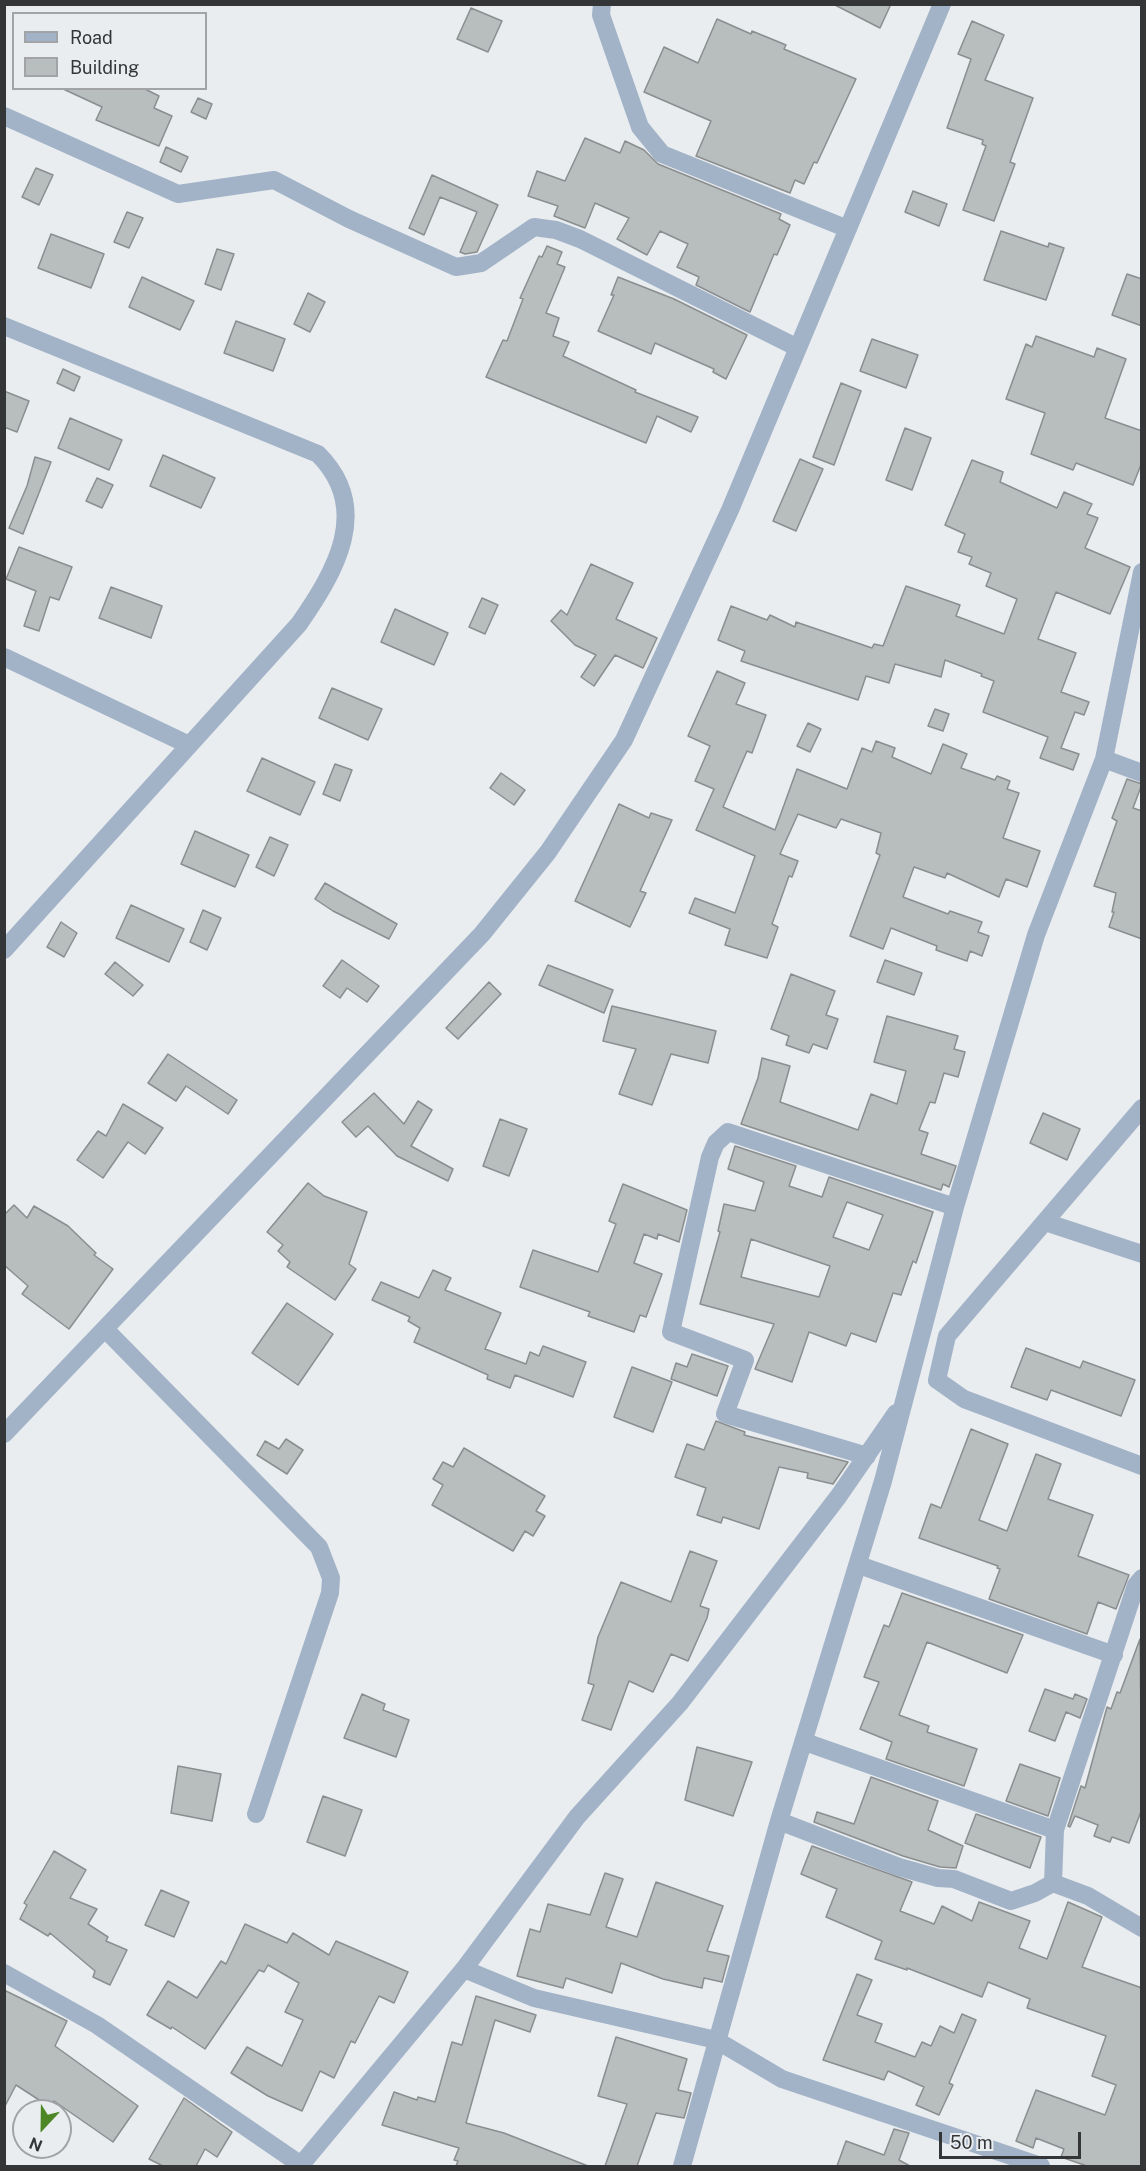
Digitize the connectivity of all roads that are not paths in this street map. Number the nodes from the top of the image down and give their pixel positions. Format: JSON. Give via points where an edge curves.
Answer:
{"nodes":[{"id":1,"x":602,"y":4,"type":"edge"},
{"id":2,"x":942,"y":4,"type":"edge"},
{"id":3,"x":4,"y":116,"type":"edge"},
{"id":4,"x":848,"y":229,"type":"junction"},
{"id":5,"x":4,"y":327,"type":"edge"},
{"id":6,"x":798,"y":348,"type":"junction"},
{"id":7,"x":1141,"y":577,"type":"edge"},
{"id":8,"x":4,"y":657,"type":"edge"},
{"id":9,"x":189,"y":746,"type":"junction"},
{"id":10,"x":1104,"y":759,"type":"junction"},
{"id":11,"x":1142,"y":773,"type":"edge"},
{"id":12,"x":4,"y":950,"type":"edge"},
{"id":13,"x":1142,"y":1108,"type":"edge"},
{"id":14,"x":955,"y":1207,"type":"junction"},
{"id":15,"x":1045,"y":1222,"type":"junction"},
{"id":16,"x":1142,"y":1254,"type":"edge"},
{"id":17,"x":105,"y":1329,"type":"junction"},
{"id":18,"x":904,"y":1402,"type":"junction"},
{"id":19,"x":4,"y":1434,"type":"edge"},
{"id":20,"x":867,"y":1456,"type":"junction"},
{"id":21,"x":1142,"y":1466,"type":"edge"},
{"id":22,"x":859,"y":1565,"type":"junction"},
{"id":23,"x":1142,"y":1578,"type":"edge"},
{"id":24,"x":1114,"y":1655,"type":"junction"},
{"id":25,"x":805,"y":1742,"type":"junction"},
{"id":26,"x":256,"y":1814,"type":"dead end"},
{"id":27,"x":779,"y":1821,"type":"junction"},
{"id":28,"x":1055,"y":1830,"type":"junction"},
{"id":29,"x":1053,"y":1883,"type":"junction"},
{"id":30,"x":1140,"y":1923,"type":"edge"},
{"id":31,"x":464,"y":1969,"type":"junction"},
{"id":32,"x":4,"y":1973,"type":"edge"},
{"id":33,"x":716,"y":2040,"type":"junction"},
{"id":34,"x":301,"y":2165,"type":"edge"},
{"id":35,"x":682,"y":2166,"type":"edge"},
{"id":36,"x":1041,"y":2166,"type":"edge"}],
"edges":[{"from":1,"to":4,"type":"street","via":[[601,15],[640,127],[662,154]]},
{"from":2,"to":4,"type":"street"},
{"from":3,"to":6,"type":"street","via":[[178,194],[274,180],[456,267],[481,263],[534,227],[556,230]]},
{"from":4,"to":6,"type":"street"},
{"from":5,"to":9,"type":"street","via":[[318,454],[339,483],[346,506],[344,536],[328,582],[299,624]]},
{"from":6,"to":17,"type":"street","via":[[730,510],[624,740],[548,852],[482,934]]},
{"from":7,"to":10,"type":"street"},
{"from":8,"to":9,"type":"street"},
{"from":9,"to":12,"type":"street"},
{"from":10,"to":11,"type":"street"},
{"from":10,"to":14,"type":"street","via":[[1036,935]]},
{"from":13,"to":15,"type":"street"},
{"from":14,"to":18,"type":"street"},
{"from":14,"to":20,"type":"street","via":[[728,1132],[716,1143],[710,1157],[671,1332],[745,1360],[725,1414]]},
{"from":15,"to":16,"type":"street"},
{"from":15,"to":21,"type":"street","via":[[947,1336],[938,1380],[964,1399]]},
{"from":17,"to":19,"type":"street"},
{"from":17,"to":26,"type":"street","via":[[319,1547],[327,1565],[330,1593]]},
{"from":18,"to":20,"type":"street"},
{"from":18,"to":22,"type":"street"},
{"from":20,"to":31,"type":"street","via":[[680,1703],[577,1817]]},
{"from":22,"to":24,"type":"street"},
{"from":22,"to":25,"type":"street"},
{"from":23,"to":24,"type":"street","via":[[1136,1585]]},
{"from":24,"to":28,"type":"street"},
{"from":25,"to":27,"type":"street"},
{"from":25,"to":28,"type":"street"},
{"from":27,"to":29,"type":"street","via":[[899,1867],[954,1879],[1011,1901]]},
{"from":27,"to":33,"type":"street"},
{"from":28,"to":29,"type":"street"},
{"from":29,"to":30,"type":"street","via":[[1089,1896]]},
{"from":31,"to":33,"type":"street","via":[[534,1998]]},
{"from":31,"to":34,"type":"street"},
{"from":32,"to":34,"type":"street","via":[[97,2025]]},
{"from":33,"to":35,"type":"street"},
{"from":33,"to":36,"type":"street","via":[[782,2079]]}]}
